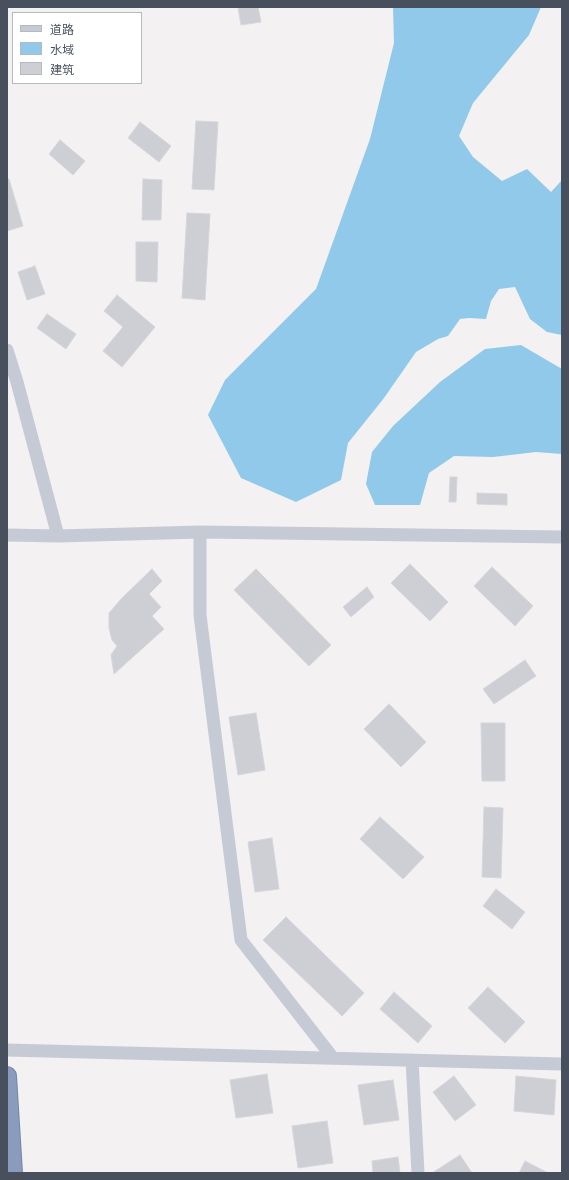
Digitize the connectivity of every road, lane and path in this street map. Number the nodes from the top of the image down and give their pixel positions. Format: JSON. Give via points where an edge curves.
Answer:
{"nodes":[{"id":1,"x":7,"y":350,"type":"edge"},
{"id":2,"x":200,"y":532,"type":"junction"},
{"id":3,"x":7,"y":535,"type":"edge"},
{"id":4,"x":58,"y":536,"type":"junction"},
{"id":5,"x":562,"y":537,"type":"edge"},
{"id":6,"x":7,"y":1050,"type":"edge"},
{"id":7,"x":333,"y":1058,"type":"junction"},
{"id":8,"x":412,"y":1060,"type":"junction"},
{"id":9,"x":562,"y":1064,"type":"edge"},
{"id":10,"x":7,"y":1076,"type":"edge"},
{"id":11,"x":14,"y":1173,"type":"edge"},
{"id":12,"x":418,"y":1173,"type":"edge"}],
"edges":[{"from":1,"to":4,"type":"street"},
{"from":2,"to":4,"type":"street"},
{"from":2,"to":5,"type":"street"},
{"from":2,"to":7,"type":"street","via":[[200,615],[241,940]]},
{"from":3,"to":4,"type":"street"},
{"from":6,"to":7,"type":"street"},
{"from":7,"to":8,"type":"street"},
{"from":8,"to":9,"type":"street"},
{"from":8,"to":12,"type":"street"},
{"from":10,"to":11,"type":"highway"}]}
